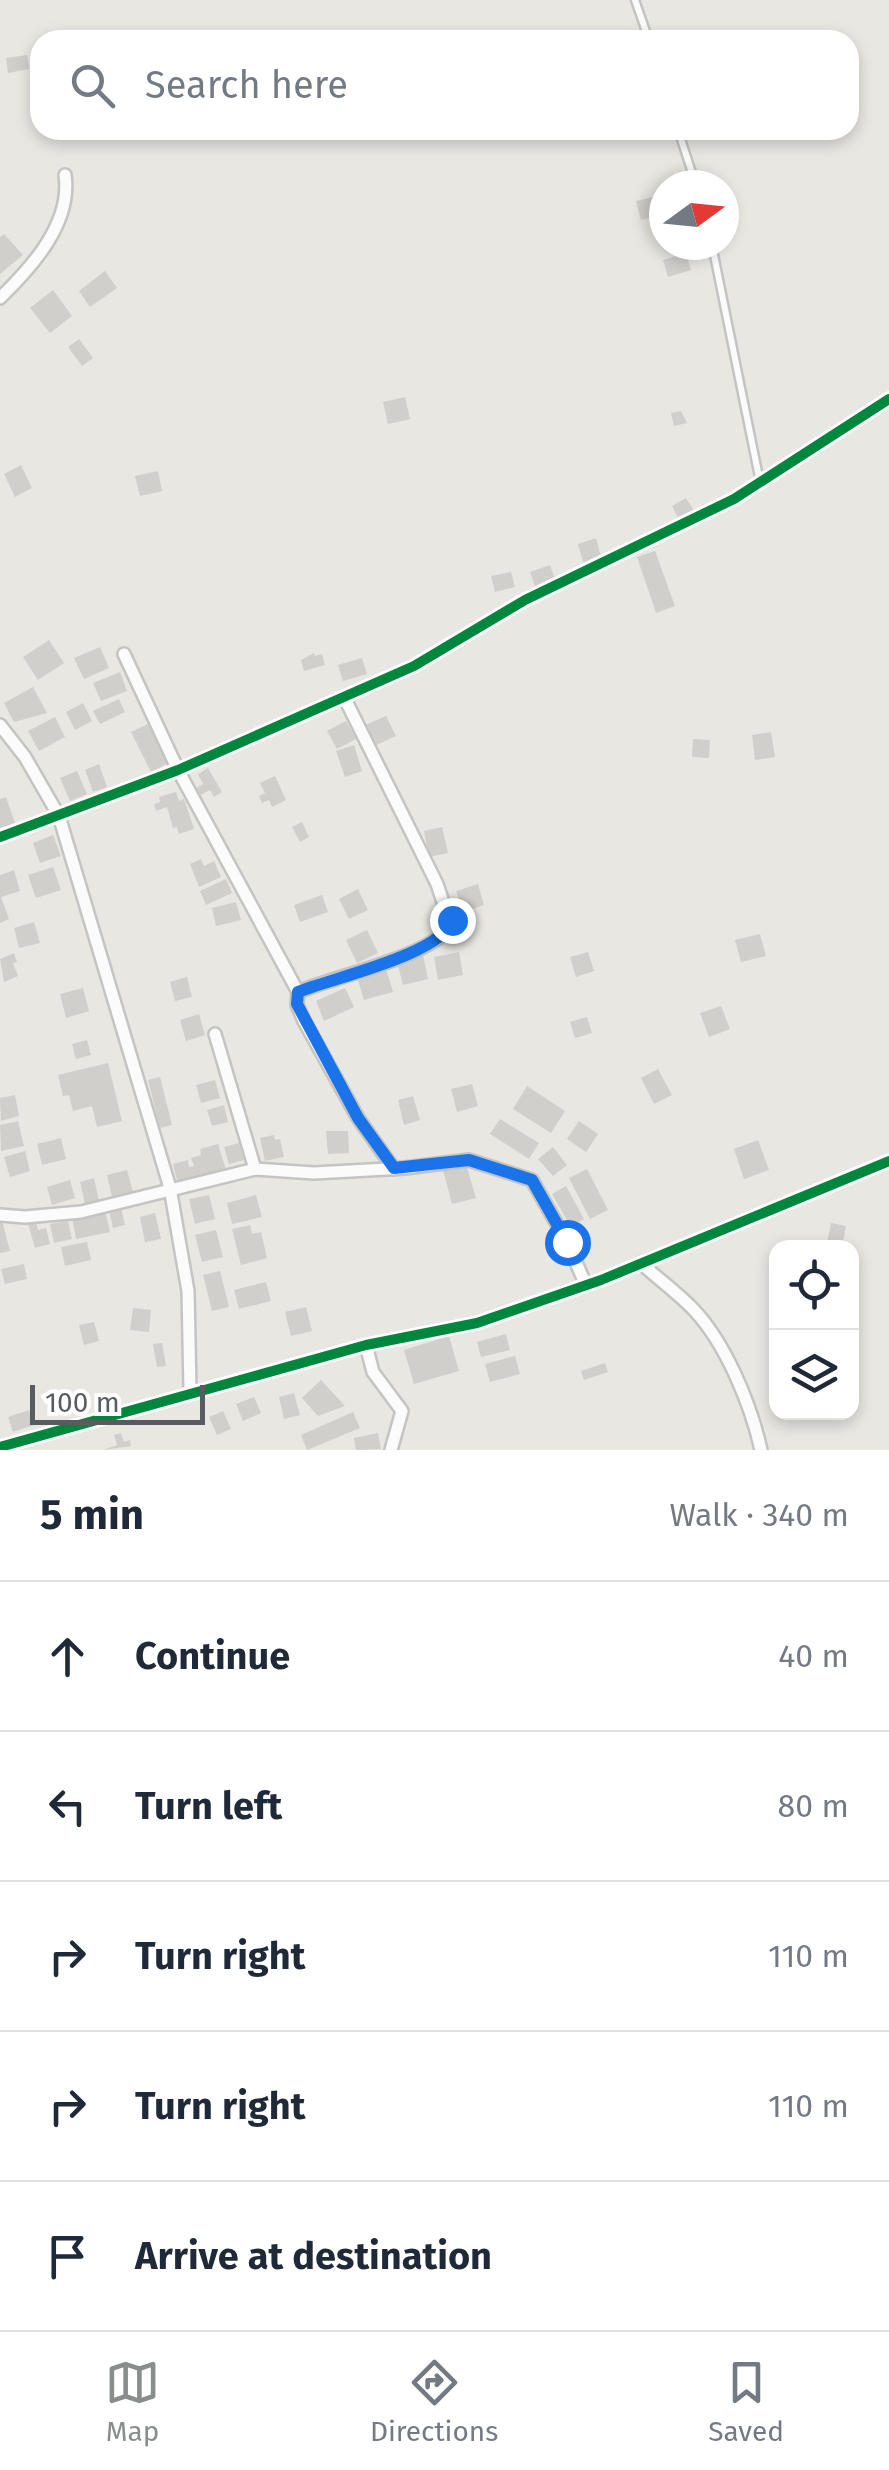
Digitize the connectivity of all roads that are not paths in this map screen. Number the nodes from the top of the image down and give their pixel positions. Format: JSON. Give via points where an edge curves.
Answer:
{"nodes":[{"id":1,"x":635,"y":0,"type":"edge"},
{"id":2,"x":646,"y":30,"type":"edge"},
{"id":3,"x":681,"y":140,"type":"edge"},
{"id":4,"x":691,"y":170,"type":"edge"},
{"id":5,"x":65,"y":175,"type":"dead end"},
{"id":6,"x":715,"y":260,"type":"edge"},
{"id":7,"x":0,"y":298,"type":"edge"},
{"id":8,"x":889,"y":399,"type":"edge"},
{"id":9,"x":760,"y":482,"type":"junction"},
{"id":10,"x":124,"y":654,"type":"dead end"},
{"id":11,"x":344,"y":697,"type":"junction"},
{"id":12,"x":0,"y":725,"type":"edge"},
{"id":13,"x":178,"y":770,"type":"junction"},
{"id":14,"x":60,"y":816,"type":"junction"},
{"id":15,"x":0,"y":836,"type":"edge"},
{"id":16,"x":298,"y":992,"type":"junction"},
{"id":17,"x":215,"y":1034,"type":"dead end"},
{"id":18,"x":889,"y":1162,"type":"edge"},
{"id":19,"x":255,"y":1168,"type":"junction"},
{"id":20,"x":394,"y":1168,"type":"junction"},
{"id":21,"x":170,"y":1188,"type":"junction"},
{"id":22,"x":0,"y":1215,"type":"edge"},
{"id":23,"x":640,"y":1263,"type":"junction"},
{"id":24,"x":585,"y":1284,"type":"junction"},
{"id":25,"x":366,"y":1345,"type":"junction"},
{"id":26,"x":190,"y":1392,"type":"junction"},
{"id":27,"x":0,"y":1447,"type":"edge"},
{"id":28,"x":391,"y":1450,"type":"edge"},
{"id":29,"x":761,"y":1450,"type":"edge"}],
"edges":[{"from":1,"to":2,"type":"lane"},
{"from":3,"to":4,"type":"lane"},
{"from":5,"to":7,"type":"street","via":[[64,206],[45,244]]},
{"from":6,"to":9,"type":"lane"},
{"from":8,"to":9,"type":"street"},
{"from":9,"to":11,"type":"street"},
{"from":10,"to":13,"type":"street"},
{"from":11,"to":13,"type":"street"},
{"from":11,"to":16,"type":"street","via":[[452,920],[445,934],[418,950]]},
{"from":12,"to":14,"type":"street"},
{"from":13,"to":14,"type":"street"},
{"from":13,"to":16,"type":"street"},
{"from":14,"to":15,"type":"street"},
{"from":14,"to":21,"type":"street"},
{"from":16,"to":20,"type":"street","via":[[304,1022]]},
{"from":17,"to":19,"type":"street"},
{"from":18,"to":23,"type":"street"},
{"from":19,"to":20,"type":"street"},
{"from":19,"to":21,"type":"street"},
{"from":20,"to":24,"type":"street","via":[[469,1160],[532,1180]]},
{"from":21,"to":22,"type":"street","via":[[81,1212]]},
{"from":21,"to":26,"type":"street","via":[[188,1291]]},
{"from":23,"to":24,"type":"street"},
{"from":23,"to":29,"type":"street","via":[[696,1312],[734,1372]]},
{"from":24,"to":25,"type":"street","via":[[477,1323]]},
{"from":25,"to":26,"type":"street"},
{"from":25,"to":28,"type":"street","via":[[372,1372],[402,1411]]},
{"from":26,"to":27,"type":"street"}]}
